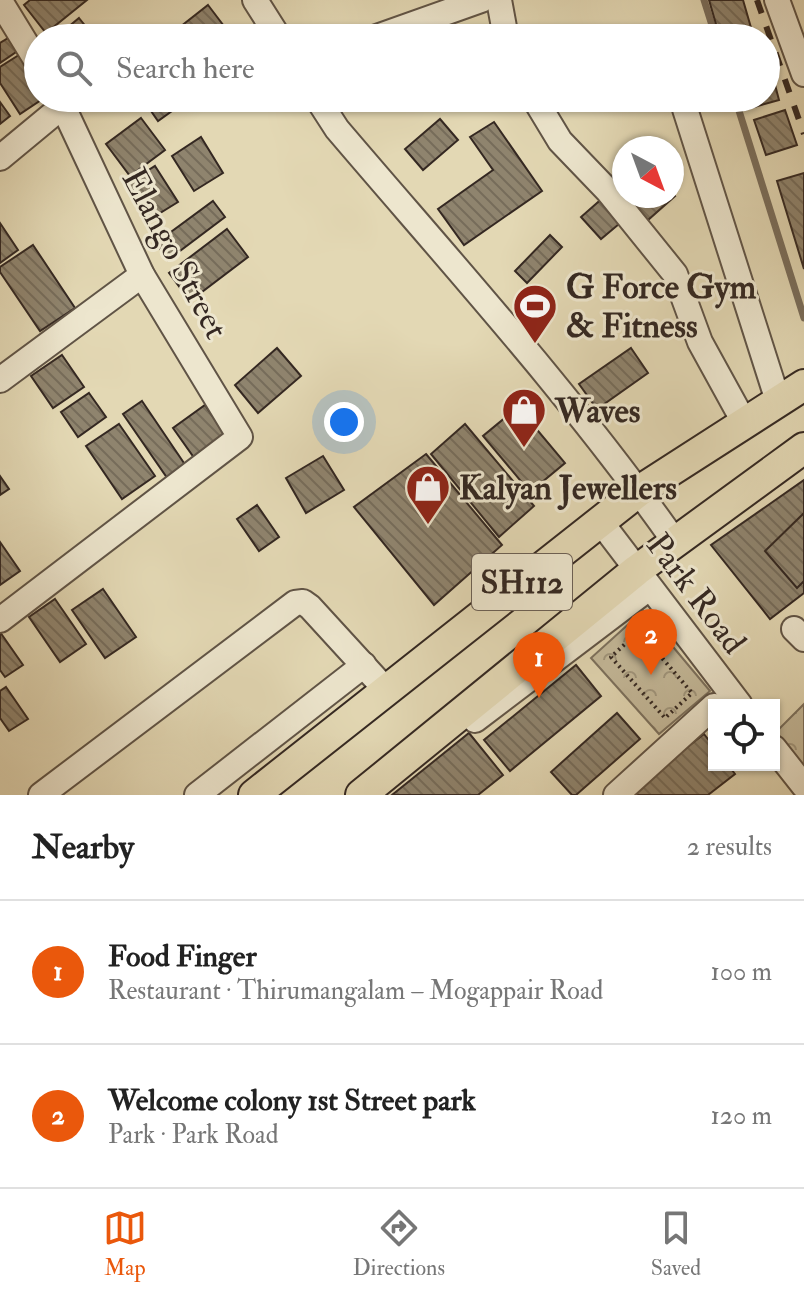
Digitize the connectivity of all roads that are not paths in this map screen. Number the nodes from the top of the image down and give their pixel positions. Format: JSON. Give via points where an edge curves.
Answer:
{"nodes":[{"id":1,"x":255,"y":0,"type":"edge"},
{"id":2,"x":481,"y":0,"type":"edge"},
{"id":3,"x":499,"y":0,"type":"edge"},
{"id":4,"x":777,"y":0,"type":"edge"},
{"id":5,"x":0,"y":1,"type":"edge"},
{"id":6,"x":270,"y":24,"type":"edge"},
{"id":7,"x":413,"y":24,"type":"edge"},
{"id":8,"x":503,"y":24,"type":"edge"},
{"id":9,"x":24,"y":40,"type":"edge"},
{"id":10,"x":804,"y":74,"type":"edge"},
{"id":11,"x":50,"y":112,"type":"edge"},
{"id":12,"x":67,"y":112,"type":"edge"},
{"id":13,"x":326,"y":112,"type":"edge"},
{"id":14,"x":542,"y":112,"type":"edge"},
{"id":15,"x":686,"y":112,"type":"edge"},
{"id":16,"x":0,"y":158,"type":"edge"},
{"id":17,"x":142,"y":275,"type":"junction"},
{"id":18,"x":0,"y":380,"type":"edge"},
{"id":19,"x":795,"y":391,"type":"edge"},
{"id":20,"x":744,"y":422,"type":"junction"},
{"id":21,"x":804,"y":448,"type":"edge"},
{"id":22,"x":639,"y":491,"type":"junction"},
{"id":23,"x":600,"y":521,"type":"junction"},
{"id":24,"x":675,"y":542,"type":"junction"},
{"id":25,"x":643,"y":579,"type":"junction"},
{"id":26,"x":0,"y":620,"type":"edge"},
{"id":27,"x":364,"y":665,"type":"junction"},
{"id":28,"x":386,"y":690,"type":"junction"},
{"id":29,"x":723,"y":699,"type":"edge"},
{"id":30,"x":708,"y":717,"type":"edge"},
{"id":31,"x":780,"y":756,"type":"edge"},
{"id":32,"x":804,"y":786,"type":"edge"},
{"id":33,"x":53,"y":792,"type":"edge"},
{"id":34,"x":197,"y":795,"type":"edge"},
{"id":35,"x":254,"y":795,"type":"edge"},
{"id":36,"x":361,"y":795,"type":"edge"},
{"id":37,"x":384,"y":795,"type":"edge"},
{"id":38,"x":616,"y":795,"type":"edge"}],
"edges":[{"from":1,"to":6,"type":"street"},
{"from":2,"to":7,"type":"street"},
{"from":3,"to":8,"type":"street"},
{"from":4,"to":10,"type":"street"},
{"from":5,"to":9,"type":"street"},
{"from":11,"to":16,"type":"street"},
{"from":12,"to":17,"type":"street","name":"Elango Street"},
{"from":13,"to":22,"type":"street","name":"Park Road"},
{"from":14,"to":20,"type":"street","via":[[560,141],[675,274],[700,342]]},
{"from":15,"to":19,"type":"street"},
{"from":17,"to":18,"type":"street"},
{"from":17,"to":26,"type":"street","name":"Elango Street","via":[[240,437]]},
{"from":19,"to":20,"type":"main road","number":"SH112"},
{"from":20,"to":22,"type":"main road","number":"SH112"},
{"from":21,"to":24,"type":"main road","number":"SH112"},
{"from":22,"to":23,"type":"main road","number":"SH112"},
{"from":22,"to":24,"type":"street","name":"Park Road"},
{"from":23,"to":25,"type":"street","name":"Park Road"},
{"from":23,"to":28,"type":"main road","number":"SH112"},
{"from":24,"to":25,"type":"main road","number":"SH112"},
{"from":25,"to":29,"type":"street","name":"Park Road"},
{"from":25,"to":36,"type":"main road","number":"SH112"},
{"from":25,"to":37,"type":"street"},
{"from":27,"to":28,"type":"street"},
{"from":27,"to":33,"type":"street","via":[[310,607],[295,603]]},
{"from":27,"to":34,"type":"street"},
{"from":28,"to":35,"type":"main road","number":"SH112"},
{"from":30,"to":38,"type":"street"},
{"from":31,"to":32,"type":"street"}]}
